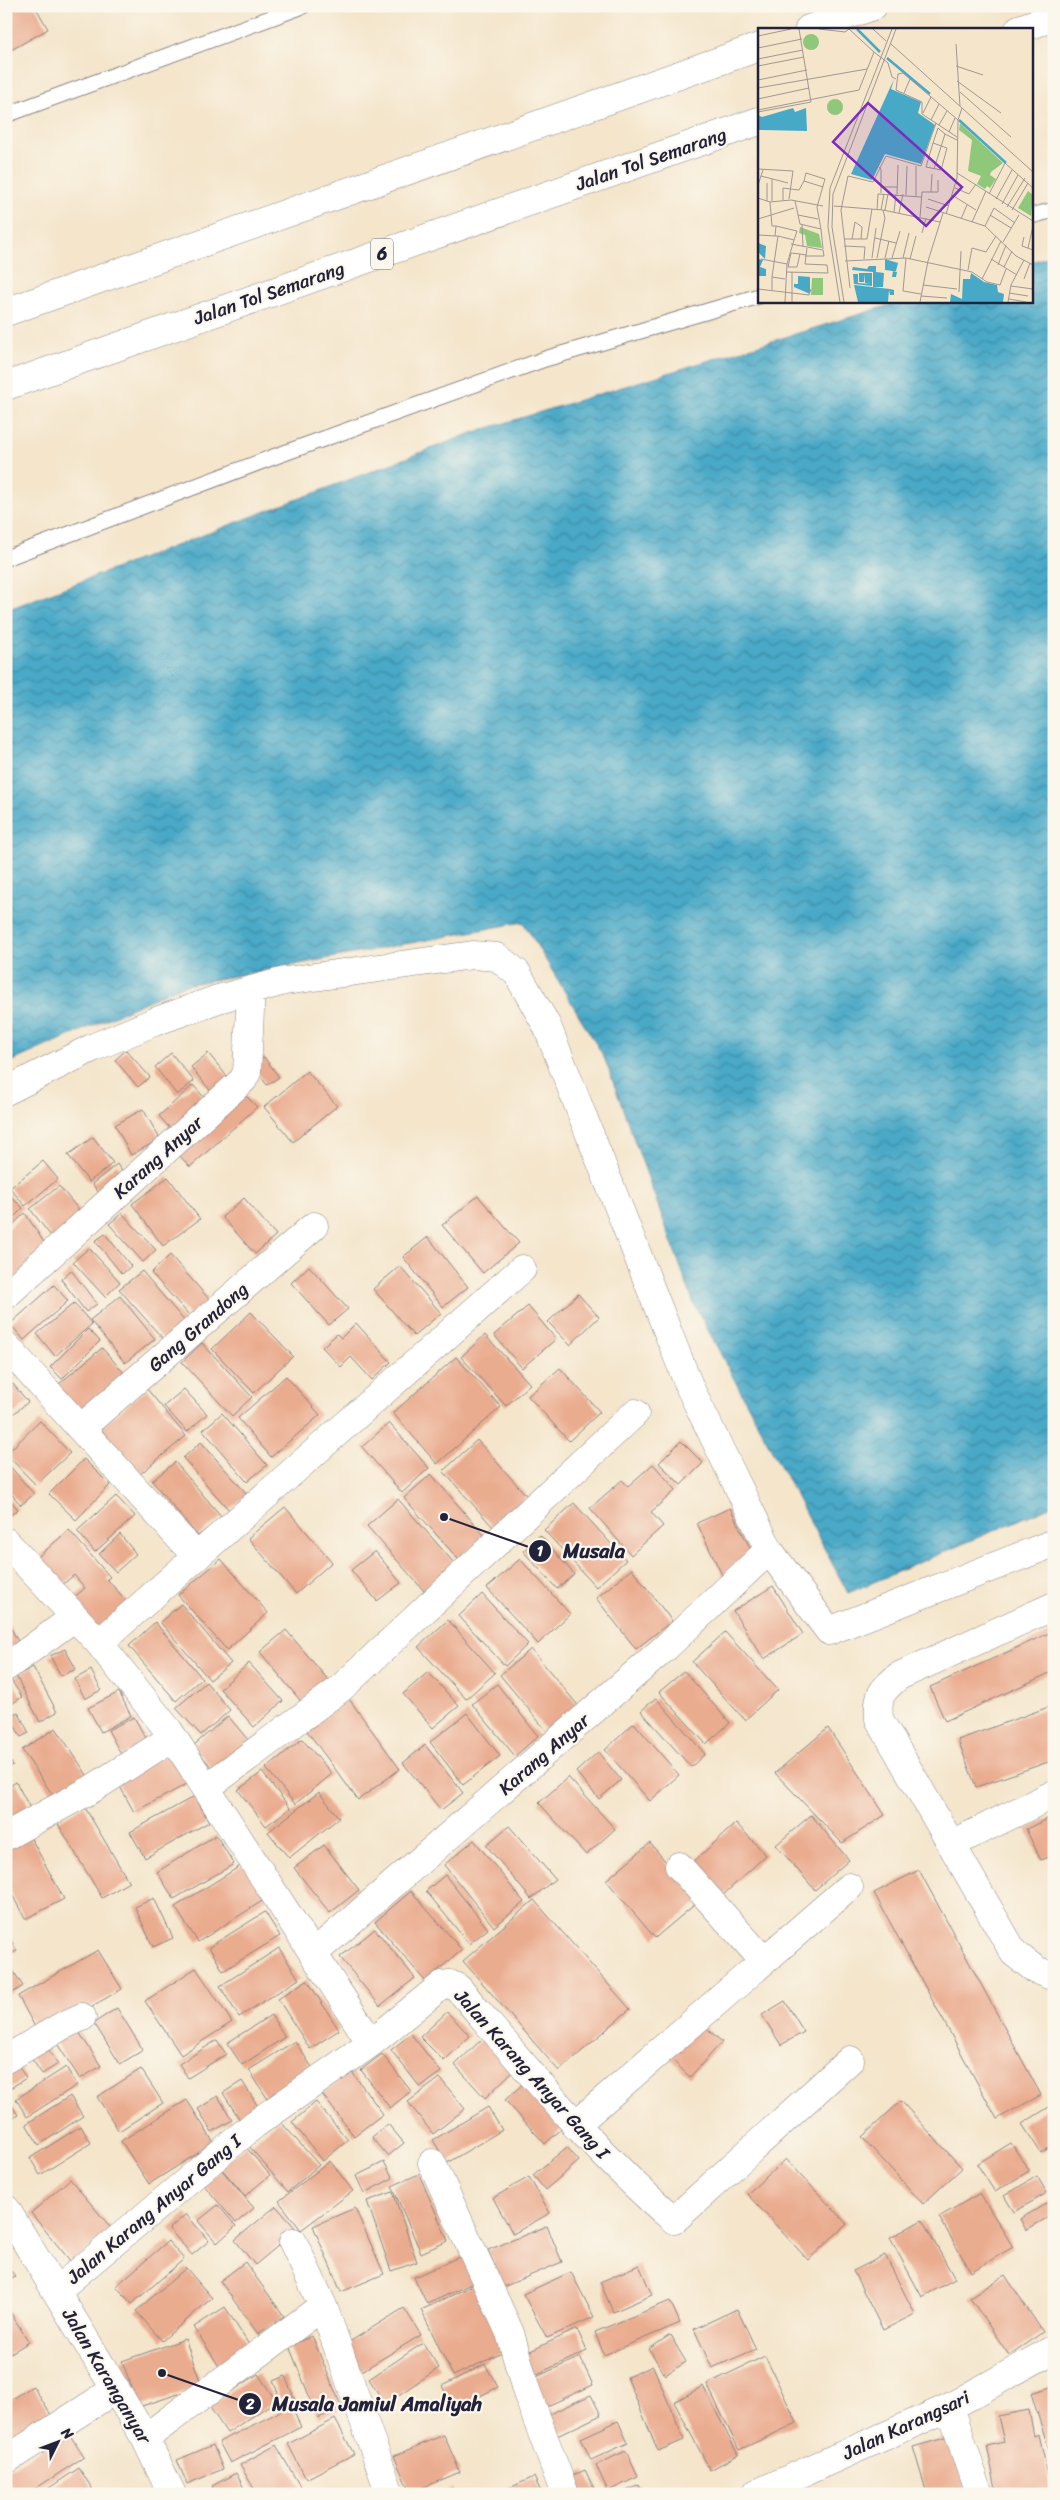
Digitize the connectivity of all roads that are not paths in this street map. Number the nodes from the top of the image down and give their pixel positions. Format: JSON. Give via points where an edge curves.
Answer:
{"nodes":[{"id":1,"x":302,"y":6,"type":"edge"},
{"id":2,"x":873,"y":6,"type":"edge"},
{"id":3,"x":1054,"y":17,"type":"edge"},
{"id":4,"x":812,"y":28,"type":"edge"},
{"id":5,"x":1022,"y":28,"type":"edge"},
{"id":6,"x":758,"y":47,"type":"edge"},
{"id":7,"x":6,"y":115,"type":"edge"},
{"id":8,"x":758,"y":121,"type":"edge"},
{"id":9,"x":1054,"y":210,"type":"edge"},
{"id":10,"x":1032,"y":216,"type":"edge"},
{"id":11,"x":758,"y":296,"type":"edge"},
{"id":12,"x":6,"y":312,"type":"edge"},
{"id":13,"x":6,"y":386,"type":"edge"},
{"id":14,"x":6,"y":558,"type":"edge"},
{"id":15,"x":251,"y":990,"type":"junction"},
{"id":16,"x":6,"y":1091,"type":"edge"},
{"id":17,"x":314,"y":1226,"type":"dead end"},
{"id":18,"x":522,"y":1269,"type":"dead end"},
{"id":19,"x":6,"y":1295,"type":"edge"},
{"id":20,"x":6,"y":1346,"type":"edge"},
{"id":21,"x":635,"y":1413,"type":"dead end"},
{"id":22,"x":81,"y":1428,"type":"junction"},
{"id":23,"x":6,"y":1542,"type":"edge"},
{"id":24,"x":1054,"y":1543,"type":"edge"},
{"id":25,"x":769,"y":1550,"type":"junction"},
{"id":26,"x":196,"y":1556,"type":"junction"},
{"id":27,"x":1054,"y":1606,"type":"edge"},
{"id":28,"x":75,"y":1617,"type":"junction"},
{"id":29,"x":99,"y":1643,"type":"junction"},
{"id":30,"x":6,"y":1667,"type":"edge"},
{"id":31,"x":173,"y":1737,"type":"junction"},
{"id":32,"x":206,"y":1788,"type":"junction"},
{"id":33,"x":1054,"y":1794,"type":"edge"},
{"id":34,"x":6,"y":1836,"type":"edge"},
{"id":35,"x":952,"y":1844,"type":"junction"},
{"id":36,"x":679,"y":1866,"type":"dead end"},
{"id":37,"x":849,"y":1887,"type":"dead end"},
{"id":38,"x":314,"y":1954,"type":"junction"},
{"id":39,"x":764,"y":1961,"type":"junction"},
{"id":40,"x":1054,"y":1977,"type":"edge"},
{"id":41,"x":82,"y":2017,"type":"dead end"},
{"id":42,"x":371,"y":2043,"type":"junction"},
{"id":43,"x":6,"y":2059,"type":"edge"},
{"id":44,"x":850,"y":2060,"type":"dead end"},
{"id":45,"x":575,"y":2125,"type":"junction"},
{"id":46,"x":432,"y":2163,"type":"dead end"},
{"id":47,"x":6,"y":2209,"type":"edge"},
{"id":48,"x":294,"y":2242,"type":"dead end"},
{"id":49,"x":56,"y":2291,"type":"junction"},
{"id":50,"x":323,"y":2306,"type":"junction"},
{"id":51,"x":1054,"y":2349,"type":"edge"},
{"id":52,"x":116,"y":2389,"type":"junction"},
{"id":53,"x":950,"y":2407,"type":"junction"},
{"id":54,"x":145,"y":2438,"type":"junction"},
{"id":55,"x":6,"y":2460,"type":"edge"},
{"id":56,"x":805,"y":2483,"type":"edge"},
{"id":57,"x":172,"y":2494,"type":"edge"},
{"id":58,"x":390,"y":2494,"type":"edge"},
{"id":59,"x":565,"y":2494,"type":"edge"},
{"id":60,"x":755,"y":2494,"type":"edge"},
{"id":61,"x":979,"y":2494,"type":"edge"}],
"edges":[{"from":1,"to":7,"type":"lane"},
{"from":2,"to":4,"type":"main road"},
{"from":3,"to":5,"type":"main road"},
{"from":6,"to":12,"type":"main road"},
{"from":8,"to":13,"type":"main road","name":"Jalan Tol Semarang","number":"6"},
{"from":9,"to":10,"type":"lane"},
{"from":11,"to":14,"type":"lane","via":[[545,359]]},
{"from":15,"to":16,"type":"main road","via":[[154,1022],[92,1048]]},
{"from":15,"to":19,"type":"main road","name":"Karang Anyar","via":[[246,1077]]},
{"from":15,"to":25,"type":"main road","via":[[286,981],[473,955],[497,957],[517,974],[547,1026],[690,1388]]},
{"from":17,"to":22,"type":"main road","name":"Gang Grandong"},
{"from":18,"to":26,"type":"main road"},
{"from":20,"to":22,"type":"main road"},
{"from":21,"to":32,"type":"main road","via":[[340,1689]]},
{"from":22,"to":26,"type":"main road"},
{"from":23,"to":28,"type":"main road"},
{"from":24,"to":25,"type":"main road","via":[[828,1631]]},
{"from":25,"to":38,"type":"main road","name":"Karang Anyar","via":[[644,1667]]},
{"from":26,"to":29,"type":"main road"},
{"from":27,"to":35,"type":"main road","via":[[900,1676],[885,1688],[877,1700],[879,1719]]},
{"from":28,"to":29,"type":"main road"},
{"from":28,"to":30,"type":"main road"},
{"from":29,"to":31,"type":"main road"},
{"from":31,"to":32,"type":"main road"},
{"from":31,"to":34,"type":"main road","via":[[92,1789]]},
{"from":32,"to":38,"type":"main road"},
{"from":33,"to":35,"type":"main road"},
{"from":35,"to":40,"type":"main road","via":[[1014,1953],[1036,1970]]},
{"from":36,"to":39,"type":"main road"},
{"from":37,"to":39,"type":"main road"},
{"from":38,"to":42,"type":"main road"},
{"from":39,"to":45,"type":"main road"},
{"from":41,"to":43,"type":"main road"},
{"from":42,"to":45,"type":"main road","name":"Jalan Karang Anyar Gang I","via":[[442,1985],[450,1984],[458,1988]]},
{"from":42,"to":49,"type":"main road","name":"Jalan Karang Anyar Gang I","via":[[255,2124]]},
{"from":44,"to":45,"type":"main road","name":"Jalan Karang Anyar Gang I","via":[[674,2220],[632,2184]]},
{"from":46,"to":59,"type":"main road","via":[[510,2333],[526,2390]]},
{"from":47,"to":49,"type":"main road","name":"Jalan Karanganyar"},
{"from":48,"to":50,"type":"main road"},
{"from":49,"to":52,"type":"main road","name":"Jalan Karanganyar"},
{"from":50,"to":54,"type":"main road"},
{"from":50,"to":58,"type":"main road"},
{"from":51,"to":53,"type":"main road","name":"Jalan Karangsari"},
{"from":52,"to":54,"type":"main road","name":"Jalan Karanganyar"},
{"from":52,"to":55,"type":"main road"},
{"from":53,"to":56,"type":"main road","name":"Jalan Karangsari"},
{"from":53,"to":61,"type":"main road"},
{"from":54,"to":57,"type":"main road","name":"Jalan Karanganyar"},
{"from":56,"to":60,"type":"main road","name":"Jalan Karangsari"}]}
